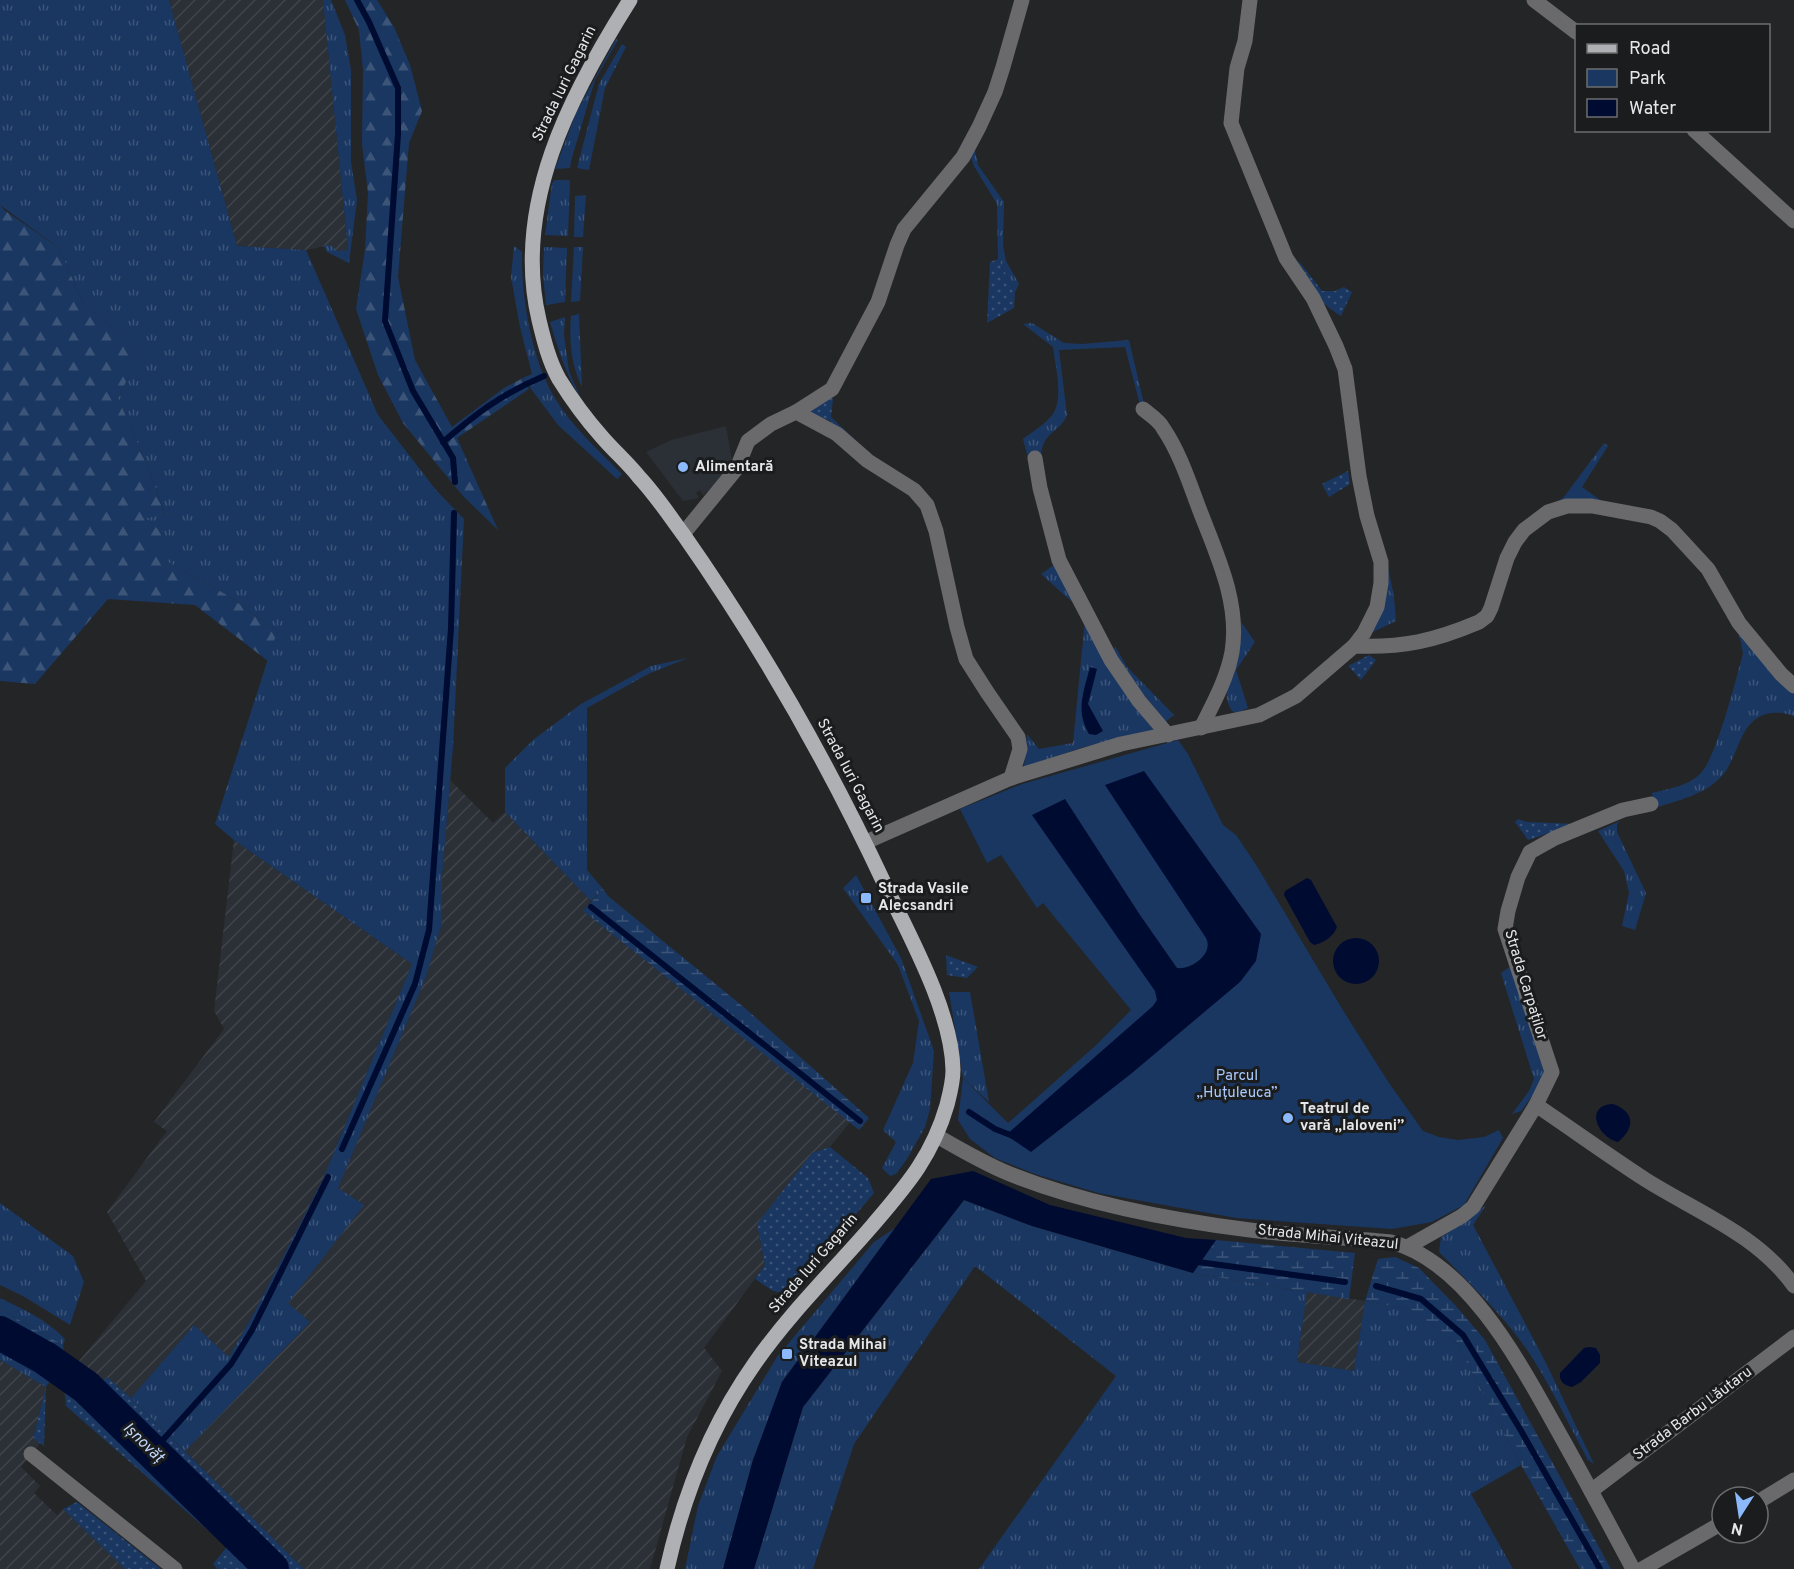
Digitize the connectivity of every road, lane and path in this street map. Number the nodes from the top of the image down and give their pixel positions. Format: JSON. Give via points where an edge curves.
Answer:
{"nodes":[{"id":1,"x":630,"y":0,"type":"edge"},
{"id":2,"x":1022,"y":0,"type":"edge"},
{"id":3,"x":1250,"y":0,"type":"edge"},
{"id":4,"x":1534,"y":0,"type":"edge"},
{"id":5,"x":1575,"y":31,"type":"edge"},
{"id":6,"x":1696,"y":132,"type":"edge"},
{"id":7,"x":1794,"y":221,"type":"edge"},
{"id":8,"x":1143,"y":409,"type":"dead end"},
{"id":9,"x":796,"y":412,"type":"junction"},
{"id":10,"x":1035,"y":458,"type":"dead end"},
{"id":11,"x":683,"y":534,"type":"junction"},
{"id":12,"x":1354,"y":646,"type":"junction"},
{"id":13,"x":1794,"y":686,"type":"edge"},
{"id":14,"x":1201,"y":728,"type":"junction"},
{"id":15,"x":1168,"y":735,"type":"junction"},
{"id":16,"x":1011,"y":778,"type":"junction"},
{"id":17,"x":1652,"y":804,"type":"dead end"},
{"id":18,"x":866,"y":842,"type":"junction"},
{"id":19,"x":1536,"y":1105,"type":"junction"},
{"id":20,"x":937,"y":1136,"type":"junction"},
{"id":21,"x":1409,"y":1246,"type":"junction"},
{"id":22,"x":1794,"y":1286,"type":"edge"},
{"id":23,"x":1794,"y":1337,"type":"edge"},
{"id":24,"x":31,"y":1454,"type":"dead end"},
{"id":25,"x":1794,"y":1480,"type":"edge"},
{"id":26,"x":1591,"y":1491,"type":"junction"},
{"id":27,"x":1770,"y":1495,"type":"edge"},
{"id":28,"x":1710,"y":1530,"type":"edge"},
{"id":29,"x":175,"y":1569,"type":"edge"},
{"id":30,"x":667,"y":1569,"type":"edge"},
{"id":31,"x":1633,"y":1569,"type":"edge"},
{"id":32,"x":1642,"y":1569,"type":"edge"}],
"edges":[{"from":1,"to":11,"type":"main road","name":"Strada Iuri Gagarin","via":[[575,97],[548,160],[534,232],[532,275],[544,342],[557,375],[579,409]]},
{"from":2,"to":9,"type":"street","via":[[995,92],[963,157],[904,229],[878,302],[832,389]]},
{"from":3,"to":12,"type":"street","via":[[1231,123],[1286,258],[1313,298],[1345,369],[1359,476],[1381,562],[1377,607]]},
{"from":4,"to":5,"type":"street"},
{"from":6,"to":7,"type":"street"},
{"from":8,"to":14,"type":"street","via":[[1162,425],[1180,457],[1216,549],[1230,599],[1232,652]]},
{"from":9,"to":11,"type":"street","via":[[748,441],[737,468]]},
{"from":9,"to":16,"type":"street","via":[[837,434],[868,461],[914,490],[927,505],[966,658],[1018,737],[1020,749]]},
{"from":10,"to":15,"type":"street","via":[[1059,560],[1111,660]]},
{"from":11,"to":18,"type":"main road","name":"Strada Iuri Gagarin","via":[[780,686]]},
{"from":12,"to":13,"type":"street","via":[[1419,643],[1479,622],[1491,608],[1507,558],[1524,530],[1548,512],[1567,506],[1592,506],[1651,517],[1672,530],[1708,568],[1739,623]]},
{"from":12,"to":14,"type":"street","via":[[1296,696],[1259,715]]},
{"from":14,"to":15,"type":"street"},
{"from":15,"to":16,"type":"street","via":[[1121,744]]},
{"from":16,"to":18,"type":"street"},
{"from":17,"to":19,"type":"street","name":"Strada Carpaților","via":[[1623,810],[1536,847],[1518,877],[1505,929],[1552,1072]]},
{"from":18,"to":20,"type":"main road","name":"Strada Iuri Gagarin","via":[[938,1001],[948,1036],[953,1076]]},
{"from":19,"to":21,"type":"street","name":"Strada Carpaților","via":[[1473,1207]]},
{"from":19,"to":22,"type":"street","via":[[1648,1181],[1752,1243],[1781,1268]]},
{"from":20,"to":21,"type":"street","name":"Strada Mihai Viteazul","via":[[1011,1174],[1137,1211],[1253,1231]]},
{"from":20,"to":30,"type":"main road","name":"Strada Iuri Gagarin","via":[[900,1193],[783,1326],[733,1395],[691,1489]]},
{"from":21,"to":26,"type":"street","name":"Strada Mihai Viteazul","via":[[1455,1281],[1484,1311],[1533,1385]]},
{"from":23,"to":26,"type":"street","name":"Strada Barbu Lăutaru"},
{"from":24,"to":29,"type":"street"},
{"from":25,"to":27,"type":"street"},
{"from":26,"to":31,"type":"street","name":"Strada Mihai Viteazul"},
{"from":28,"to":32,"type":"street"}]}
